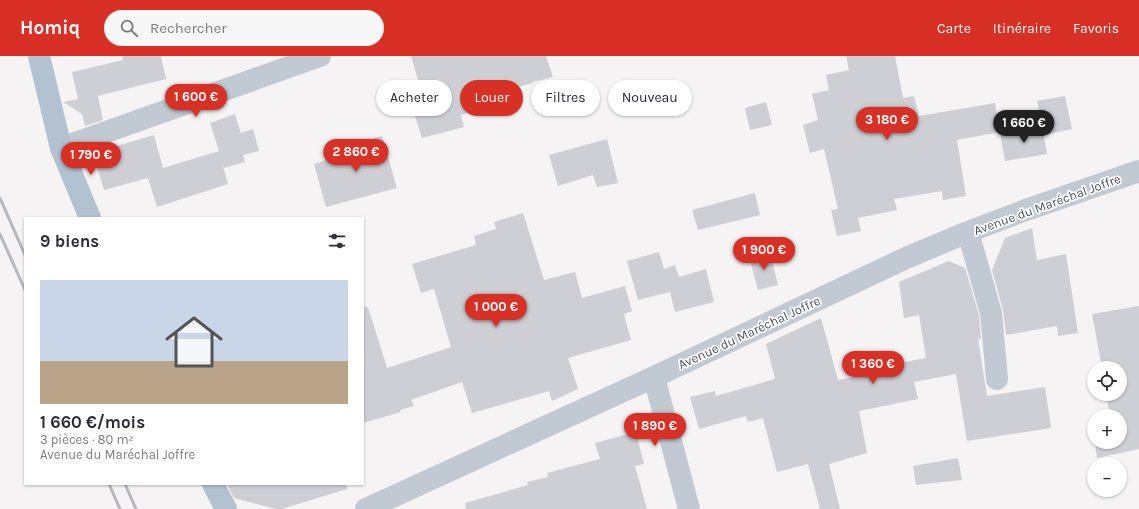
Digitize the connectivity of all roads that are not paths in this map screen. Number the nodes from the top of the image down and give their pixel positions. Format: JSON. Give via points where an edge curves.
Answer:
{"nodes":[{"id":1,"x":39,"y":56,"type":"edge"},
{"id":2,"x":320,"y":56,"type":"edge"},
{"id":3,"x":61,"y":148,"type":"junction"},
{"id":4,"x":1139,"y":171,"type":"edge"},
{"id":5,"x":90,"y":217,"type":"edge"},
{"id":6,"x":968,"y":232,"type":"junction"},
{"id":7,"x":654,"y":377,"type":"junction"},
{"id":8,"x":997,"y":378,"type":"dead end"},
{"id":9,"x":214,"y":485,"type":"edge"},
{"id":10,"x":226,"y":509,"type":"edge"},
{"id":11,"x":366,"y":509,"type":"edge"},
{"id":12,"x":689,"y":509,"type":"edge"}],
"edges":[{"from":1,"to":3,"type":"main road"},
{"from":2,"to":3,"type":"street"},
{"from":3,"to":5,"type":"main road"},
{"from":4,"to":6,"type":"street","name":"Avenue du Maréchal Joffre"},
{"from":6,"to":7,"type":"street","name":"Avenue du Maréchal Joffre"},
{"from":6,"to":8,"type":"street","via":[[991,313]]},
{"from":7,"to":11,"type":"street","name":"Avenue du Maréchal Joffre"},
{"from":7,"to":12,"type":"street"},
{"from":9,"to":10,"type":"main road"}]}
